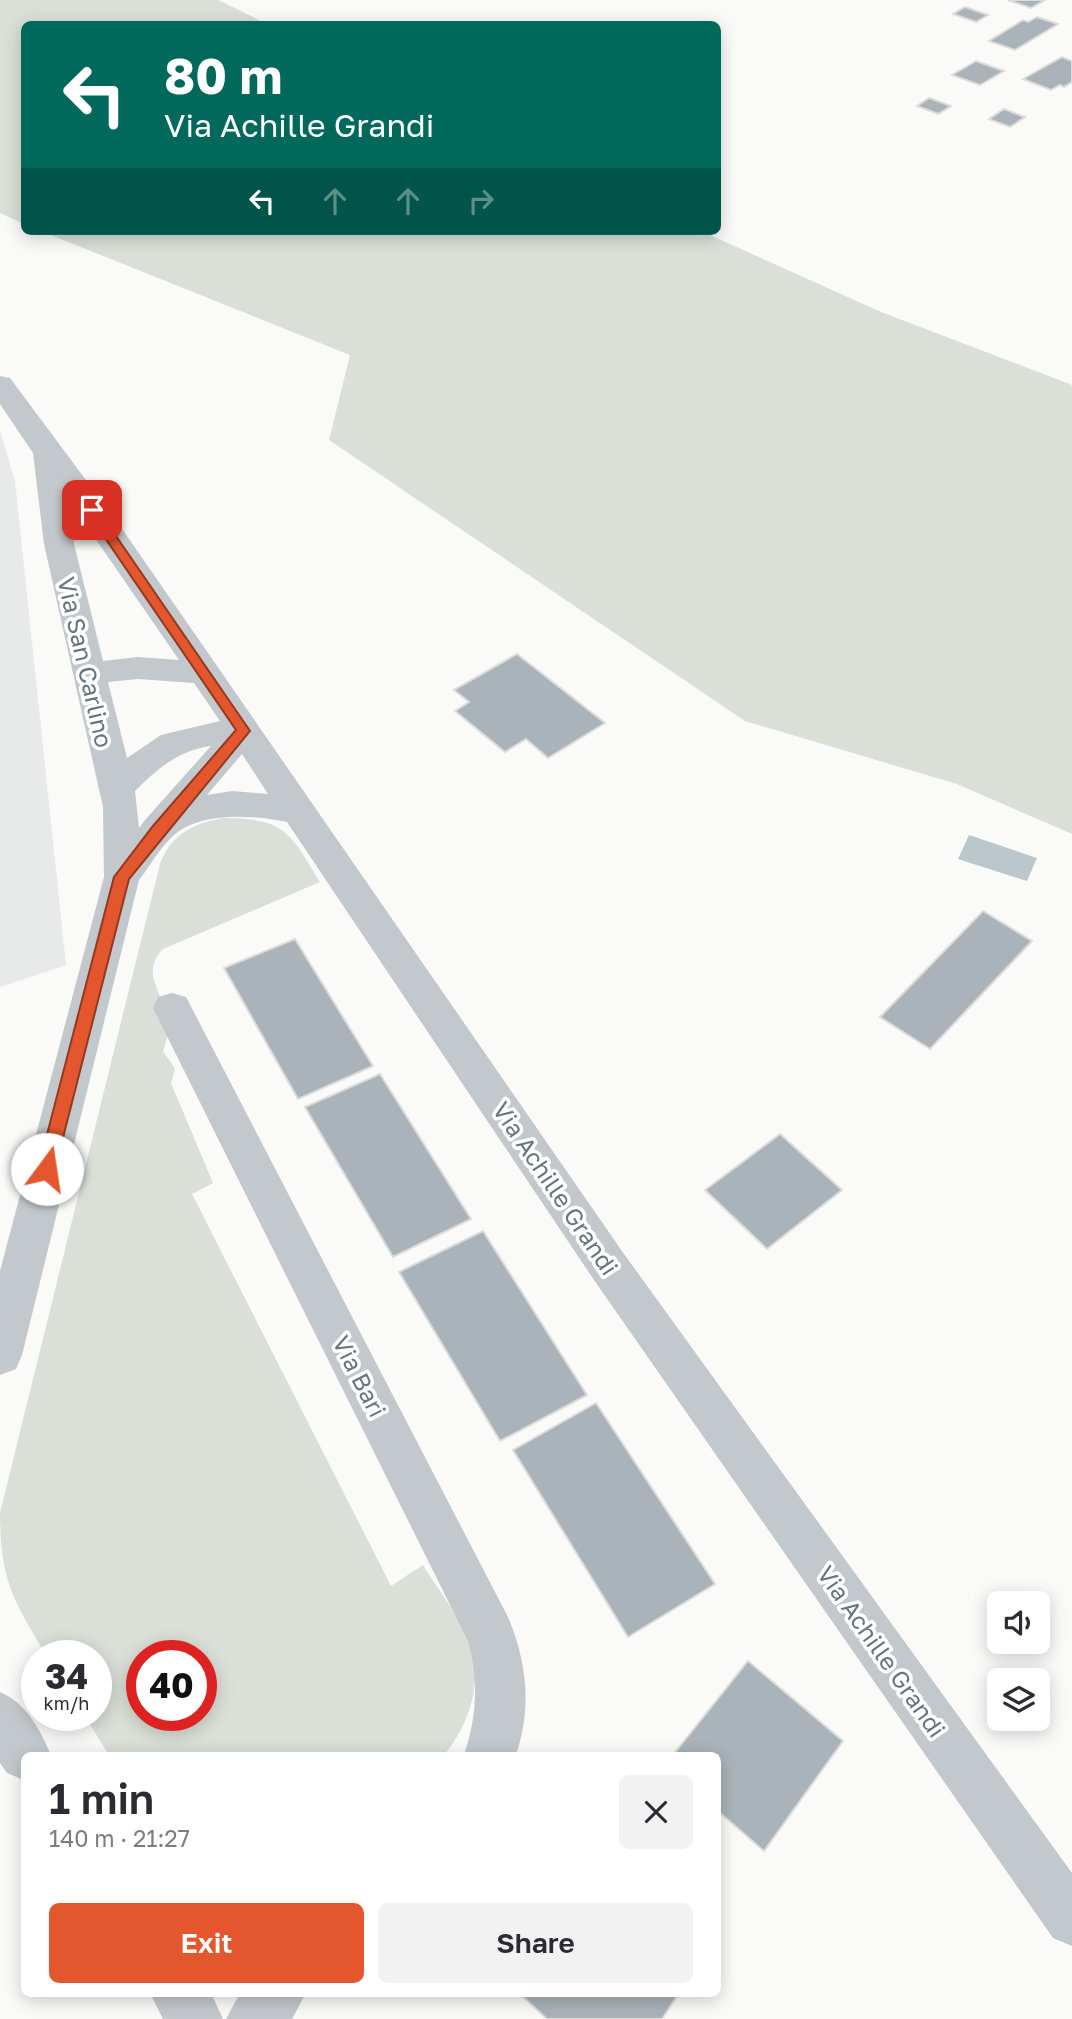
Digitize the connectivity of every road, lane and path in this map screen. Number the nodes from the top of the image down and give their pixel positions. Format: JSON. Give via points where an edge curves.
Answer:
{"nodes":[{"id":1,"x":0,"y":383,"type":"edge"},
{"id":2,"x":47,"y":452,"type":"junction"},
{"id":3,"x":89,"y":673,"type":"junction"},
{"id":4,"x":204,"y":673,"type":"junction"},
{"id":5,"x":243,"y":731,"type":"junction"},
{"id":6,"x":117,"y":788,"type":"junction"},
{"id":7,"x":299,"y":812,"type":"junction"},
{"id":8,"x":158,"y":829,"type":"junction"},
{"id":9,"x":122,"y":877,"type":"junction"},
{"id":10,"x":172,"y":1008,"type":"dead end"},
{"id":11,"x":0,"y":1355,"type":"edge"},
{"id":12,"x":0,"y":1717,"type":"edge"},
{"id":13,"x":22,"y":1752,"type":"edge"},
{"id":14,"x":491,"y":1752,"type":"edge"},
{"id":15,"x":1072,"y":1919,"type":"edge"},
{"id":16,"x":181,"y":1997,"type":"edge"},
{"id":17,"x":274,"y":1997,"type":"edge"},
{"id":18,"x":195,"y":2019,"type":"edge"},
{"id":19,"x":254,"y":2019,"type":"edge"}],
"edges":[{"from":1,"to":2,"type":"street","name":"Via Achille Grandi"},
{"from":2,"to":3,"type":"street","name":"Via San Carlino","via":[[59,544]]},
{"from":2,"to":4,"type":"street","name":"Via Achille Grandi","via":[[107,530]]},
{"from":3,"to":4,"type":"street","via":[[138,668]]},
{"from":3,"to":6,"type":"street","name":"Via San Carlino"},
{"from":4,"to":5,"type":"street","name":"Via Achille Grandi"},
{"from":5,"to":6,"type":"street","name":"Via San Carlino","via":[[174,741],[149,755]]},
{"from":5,"to":7,"type":"street","name":"Via Achille Grandi"},
{"from":5,"to":8,"type":"street","name":"Via San Carlino"},
{"from":6,"to":9,"type":"street","name":"Via San Carlino","via":[[123,827]]},
{"from":7,"to":8,"type":"street","name":"Via San Carlino","via":[[261,804],[222,803],[182,815]]},
{"from":7,"to":15,"type":"street","name":"Via Achille Grandi","via":[[617,1278]]},
{"from":8,"to":9,"type":"street","name":"Via San Carlino"},
{"from":9,"to":11,"type":"street","name":"Via San Carlino"},
{"from":10,"to":14,"type":"street","name":"Via Bari","via":[[491,1634],[502,1685],[501,1713]]},
{"from":12,"to":13,"type":"street"},
{"from":16,"to":18,"type":"street"},
{"from":17,"to":19,"type":"street"}]}
